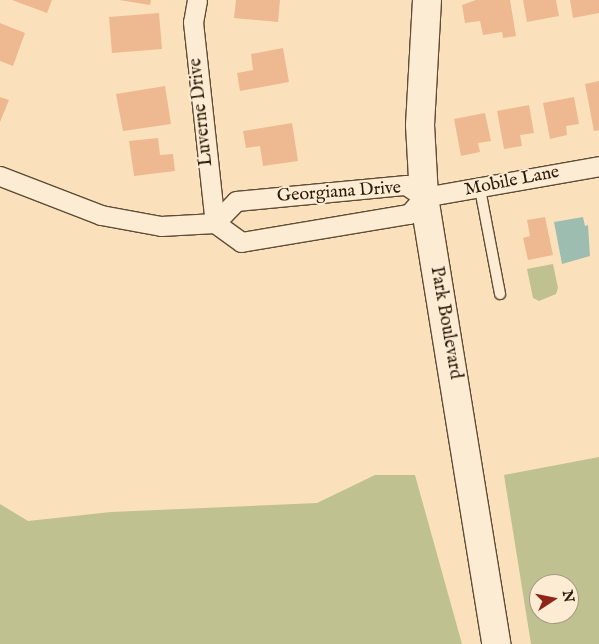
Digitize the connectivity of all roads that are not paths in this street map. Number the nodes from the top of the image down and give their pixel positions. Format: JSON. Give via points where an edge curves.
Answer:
{"nodes":[{"id":1,"x":197,"y":0,"type":"edge"},
{"id":2,"x":427,"y":0,"type":"edge"},
{"id":3,"x":599,"y":166,"type":"edge"},
{"id":4,"x":0,"y":176,"type":"edge"},
{"id":5,"x":480,"y":188,"type":"junction"},
{"id":6,"x":424,"y":197,"type":"junction"},
{"id":7,"x":214,"y":223,"type":"junction"},
{"id":8,"x":500,"y":294,"type":"dead end"},
{"id":9,"x":496,"y":644,"type":"edge"}],
"edges":[{"from":1,"to":7,"type":"street","name":"Luverne Drive","via":[[193,22]]},
{"from":2,"to":6,"type":"main road","name":"Park Boulevard","via":[[420,125]]},
{"from":3,"to":5,"type":"street","name":"Mobile Lane"},
{"from":4,"to":7,"type":"street","via":[[101,215],[161,226]]},
{"from":5,"to":6,"type":"street","name":"Mobile Lane"},
{"from":5,"to":8,"type":"lane"},
{"from":6,"to":7,"type":"street","name":"Georgiana Drive","via":[[406,185],[236,201]]},
{"from":6,"to":7,"type":"street","name":"Georgiana Drive","via":[[409,214],[241,242]]},
{"from":6,"to":9,"type":"main road","name":"Park Boulevard"}]}
